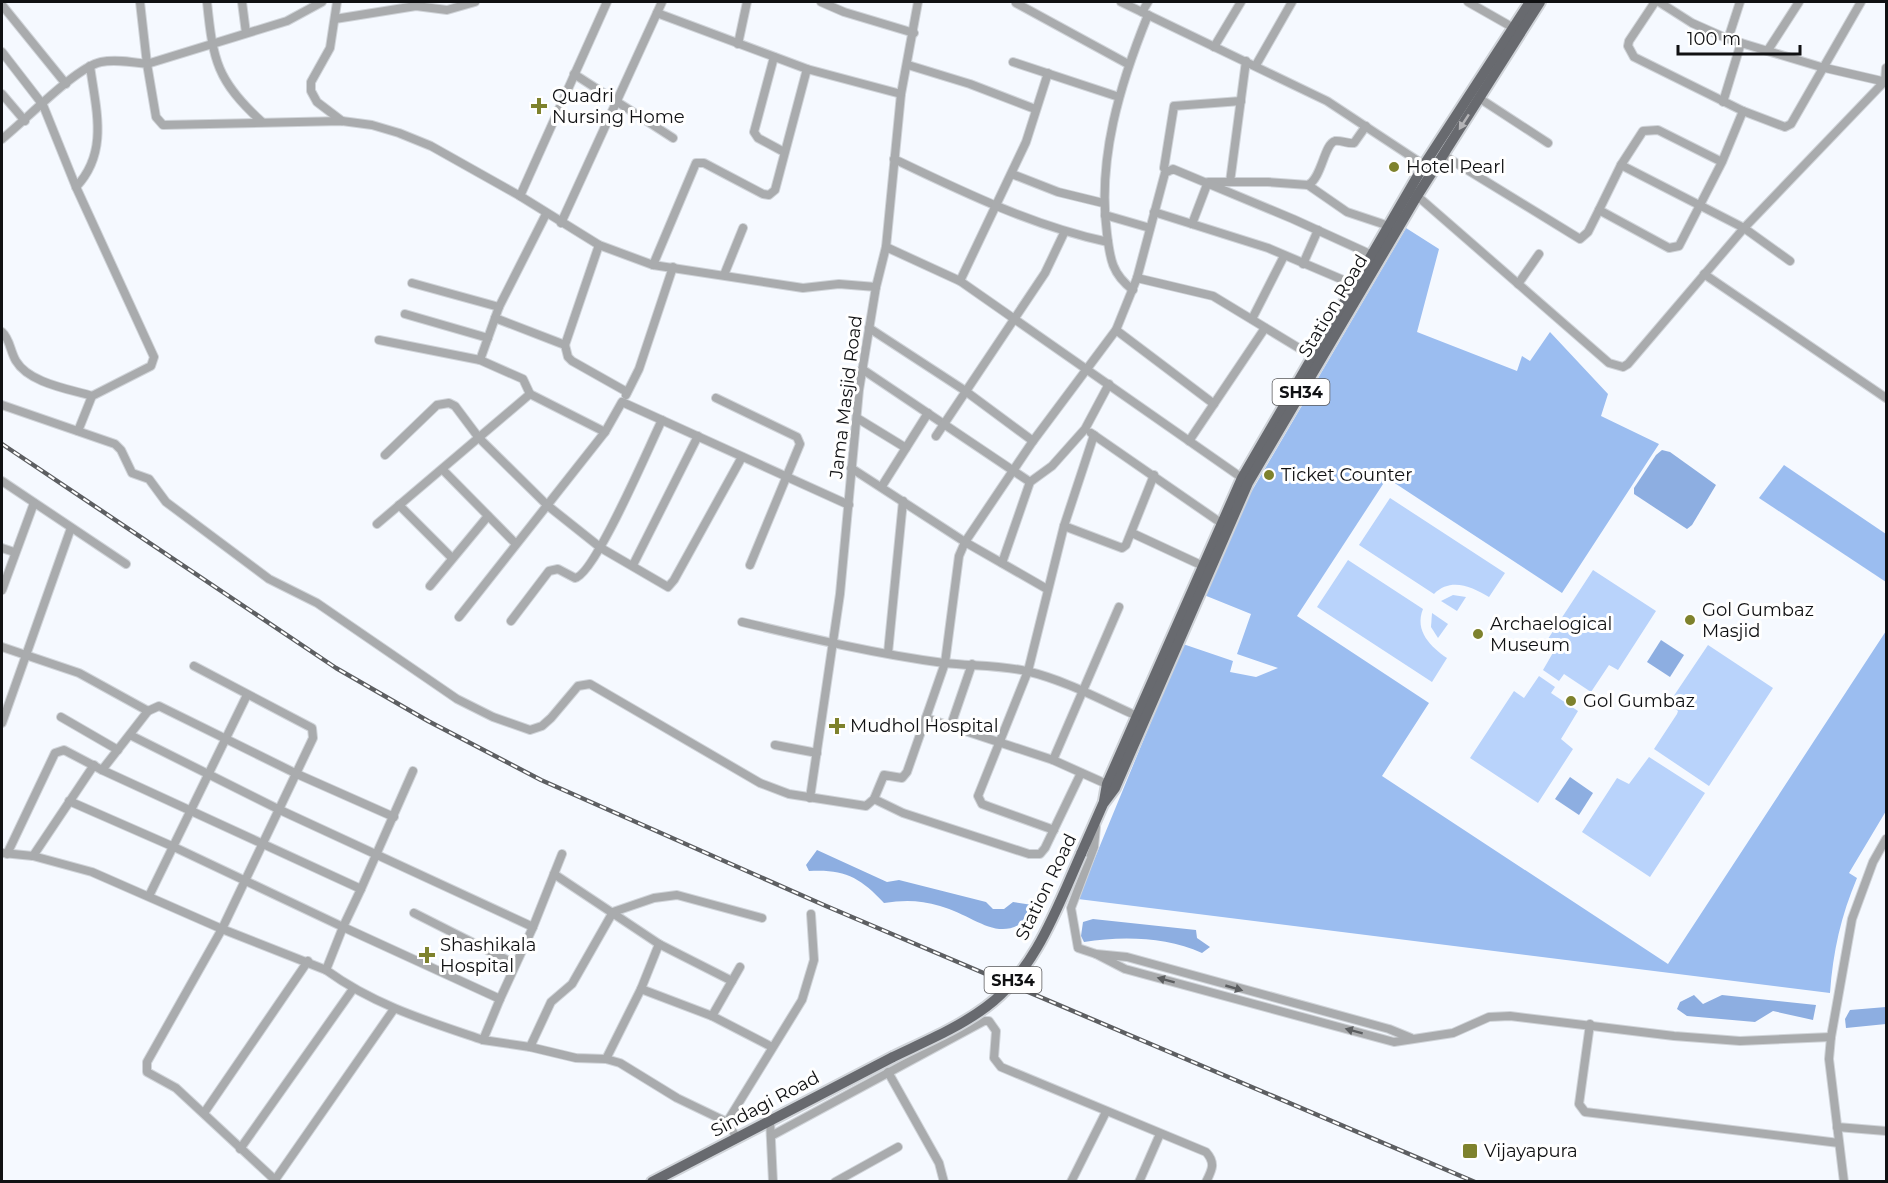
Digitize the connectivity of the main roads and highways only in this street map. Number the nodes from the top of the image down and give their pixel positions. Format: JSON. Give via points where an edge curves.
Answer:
{"nodes":[{"id":1,"x":1530,"y":2,"type":"edge"},
{"id":2,"x":1540,"y":2,"type":"edge"},
{"id":3,"x":1413,"y":193,"type":"junction"},
{"id":4,"x":1245,"y":481,"type":"junction"},
{"id":5,"x":1111,"y":786,"type":"junction"},
{"id":6,"x":893,"y":1057,"type":"joint"},
{"id":7,"x":652,"y":1182,"type":"edge"}],
"edges":[{"from":1,"to":3,"type":"main road","name":"Station Road","number":"SH34","via":[[1424,165]]},
{"from":2,"to":3,"type":"main road","name":"Station Road","number":"SH34","one_way":true,"via":[[1443,155]]},
{"from":3,"to":4,"type":"main road","name":"Station Road","number":"SH34"},
{"from":3,"to":4,"type":"main road","name":"Station Road","number":"SH34","via":[[1389,226],[1312,356]]},
{"from":4,"to":5,"type":"main road","name":"Station Road","number":"SH34"},
{"from":4,"to":5,"type":"main road","name":"Station Road","number":"SH34","via":[[1201,565]]},
{"from":5,"to":6,"type":"main road","name":"Station Road","number":"SH34","bridge":true,"via":[[1030,959],[986,1007]]},
{"from":6,"to":7,"type":"main road","name":"Sindagi Road","number":"SH34"}]}
